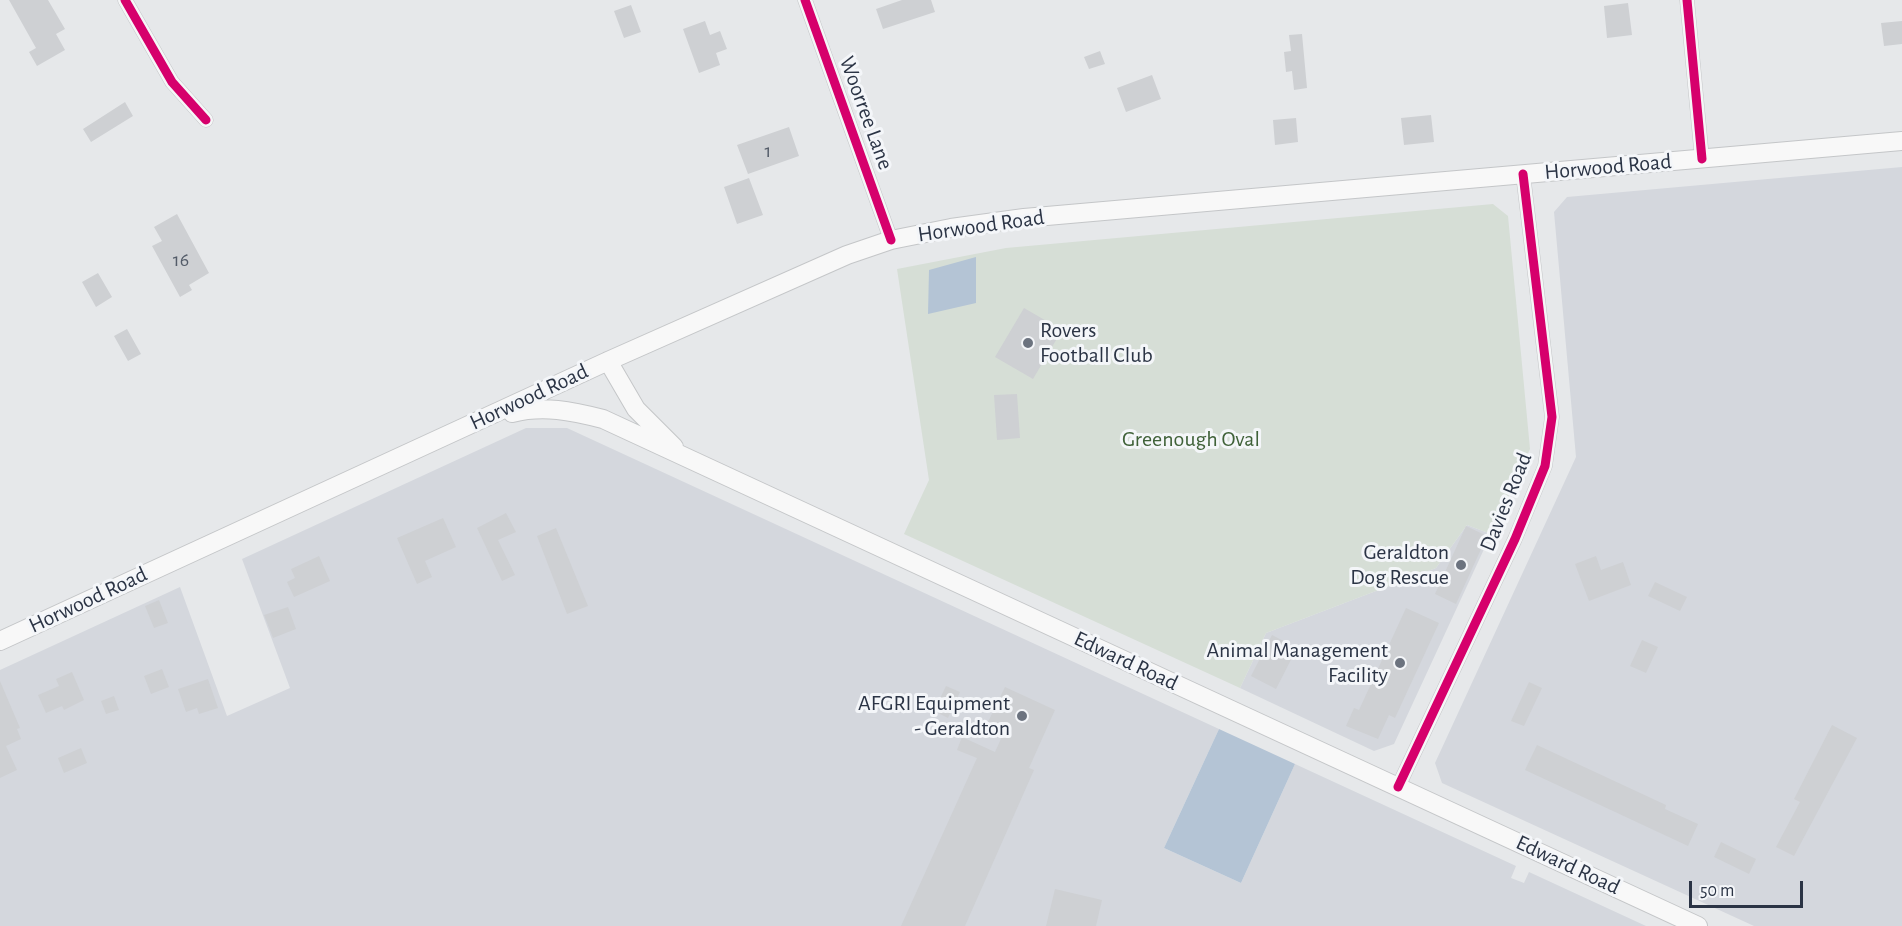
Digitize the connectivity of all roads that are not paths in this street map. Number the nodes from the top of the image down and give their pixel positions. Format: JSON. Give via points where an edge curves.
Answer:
{"nodes":[{"id":1,"x":125,"y":0,"type":"edge"},
{"id":2,"x":805,"y":0,"type":"edge"},
{"id":3,"x":1687,"y":0,"type":"edge"},
{"id":4,"x":206,"y":120,"type":"dead end"},
{"id":5,"x":1902,"y":141,"type":"edge"},
{"id":6,"x":1702,"y":159,"type":"junction"},
{"id":7,"x":1523,"y":174,"type":"junction"},
{"id":8,"x":891,"y":240,"type":"junction"},
{"id":9,"x":608,"y":361,"type":"junction"},
{"id":10,"x":472,"y":423,"type":"junction"},
{"id":11,"x":685,"y":458,"type":"junction"},
{"id":12,"x":0,"y":640,"type":"edge"},
{"id":13,"x":1398,"y":787,"type":"junction"},
{"id":14,"x":1698,"y":926,"type":"edge"}],
"edges":[{"from":1,"to":4,"type":"street","via":[[172,82]]},
{"from":2,"to":8,"type":"street","name":"Woorree Lane"},
{"from":3,"to":6,"type":"street"},
{"from":5,"to":6,"type":"main road","name":"Horwood Road"},
{"from":6,"to":7,"type":"main road","name":"Horwood Road"},
{"from":7,"to":8,"type":"main road","name":"Horwood Road","via":[[1024,218]]},
{"from":7,"to":13,"type":"street","name":"Davies Road","via":[[1552,417],[1545,466],[1515,539]]},
{"from":8,"to":9,"type":"main road","name":"Horwood Road","via":[[847,255]]},
{"from":9,"to":10,"type":"main road","name":"Horwood Road"},
{"from":9,"to":11,"type":"main road","name":"Edward Road","via":[[636,409]]},
{"from":10,"to":11,"type":"main road","name":"Edward Road","via":[[540,408],[570,411],[603,418]]},
{"from":10,"to":12,"type":"main road","name":"Horwood Road"},
{"from":11,"to":13,"type":"main road","name":"Edward Road"},
{"from":13,"to":14,"type":"main road","name":"Edward Road"}]}
